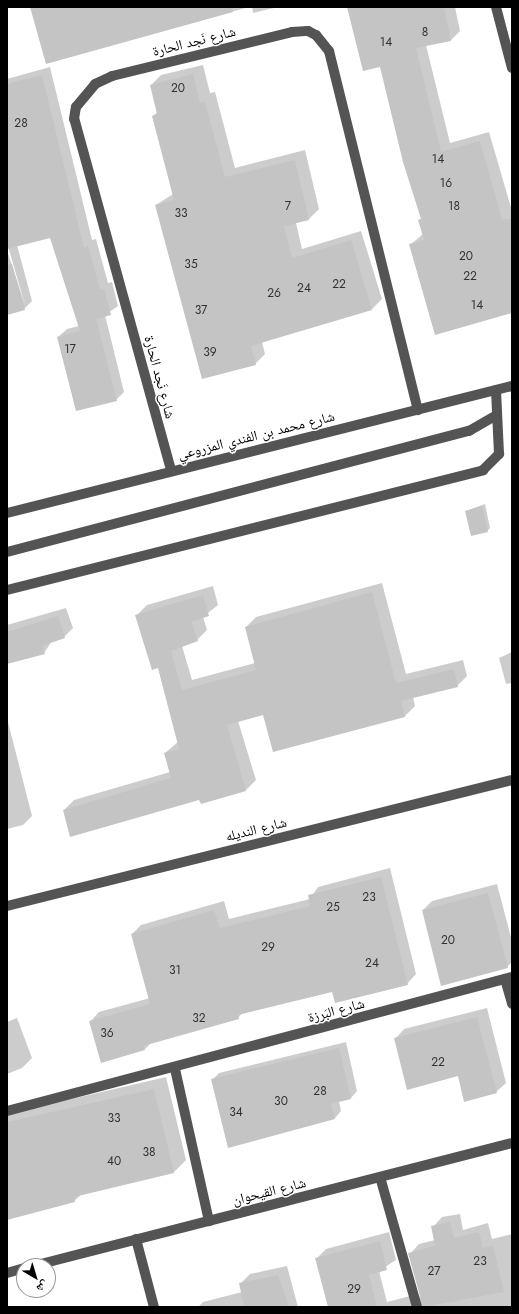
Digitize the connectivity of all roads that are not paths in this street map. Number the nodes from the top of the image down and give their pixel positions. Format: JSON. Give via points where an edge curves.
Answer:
{"nodes":[{"id":1,"x":496,"y":7,"type":"edge"},
{"id":2,"x":512,"y":68,"type":"edge"},
{"id":3,"x":512,"y":386,"type":"edge"},
{"id":4,"x":496,"y":390,"type":"junction"},
{"id":5,"x":418,"y":410,"type":"junction"},
{"id":6,"x":497,"y":415,"type":"junction"},
{"id":7,"x":171,"y":470,"type":"junction"},
{"id":8,"x":7,"y":513,"type":"edge"},
{"id":9,"x":7,"y":552,"type":"edge"},
{"id":10,"x":7,"y":590,"type":"edge"},
{"id":11,"x":512,"y":780,"type":"edge"},
{"id":12,"x":7,"y":906,"type":"edge"},
{"id":13,"x":509,"y":978,"type":"edge"},
{"id":14,"x":512,"y":1004,"type":"edge"},
{"id":15,"x":175,"y":1069,"type":"junction"},
{"id":16,"x":7,"y":1111,"type":"edge"},
{"id":17,"x":512,"y":1143,"type":"edge"},
{"id":18,"x":380,"y":1177,"type":"junction"},
{"id":19,"x":210,"y":1221,"type":"junction"},
{"id":20,"x":136,"y":1240,"type":"junction"},
{"id":21,"x":56,"y":1260,"type":"edge"},
{"id":22,"x":154,"y":1307,"type":"edge"},
{"id":23,"x":417,"y":1307,"type":"edge"}],
"edges":[{"from":1,"to":2,"type":"street"},
{"from":3,"to":4,"type":"street","name":"شارع محمد بن الفندي المزروعي"},
{"from":4,"to":5,"type":"street","name":"شارع محمد بن الفندي المزروعي"},
{"from":4,"to":6,"type":"street"},
{"from":5,"to":7,"type":"street","name":"شارع محمد بن الفندي المزروعي"},
{"from":5,"to":7,"type":"street","name":"شارع نَجد الحارة","via":[[329,51],[316,35],[308,31],[292,32],[112,76],[95,84],[76,106],[74,119]]},
{"from":6,"to":9,"type":"street","via":[[469,431]]},
{"from":6,"to":10,"type":"street","via":[[499,454],[489,466],[475,473]]},
{"from":7,"to":8,"type":"street","name":"شارع محمد بن الفندي المزروعي"},
{"from":11,"to":12,"type":"street","name":"شارع النديله"},
{"from":13,"to":14,"type":"street","name":"شارع البَرزة"},
{"from":13,"to":15,"type":"street","name":"شارع البَرزة"},
{"from":15,"to":16,"type":"street","name":"شارع البَرزة"},
{"from":15,"to":19,"type":"street"},
{"from":17,"to":18,"type":"street","name":"شارع القيحوان"},
{"from":18,"to":19,"type":"street","name":"شارع القيحوان"},
{"from":18,"to":23,"type":"street"},
{"from":19,"to":20,"type":"street","name":"شارع القيحوان"},
{"from":20,"to":21,"type":"street","name":"شارع القيحوان"},
{"from":20,"to":22,"type":"street"}]}
